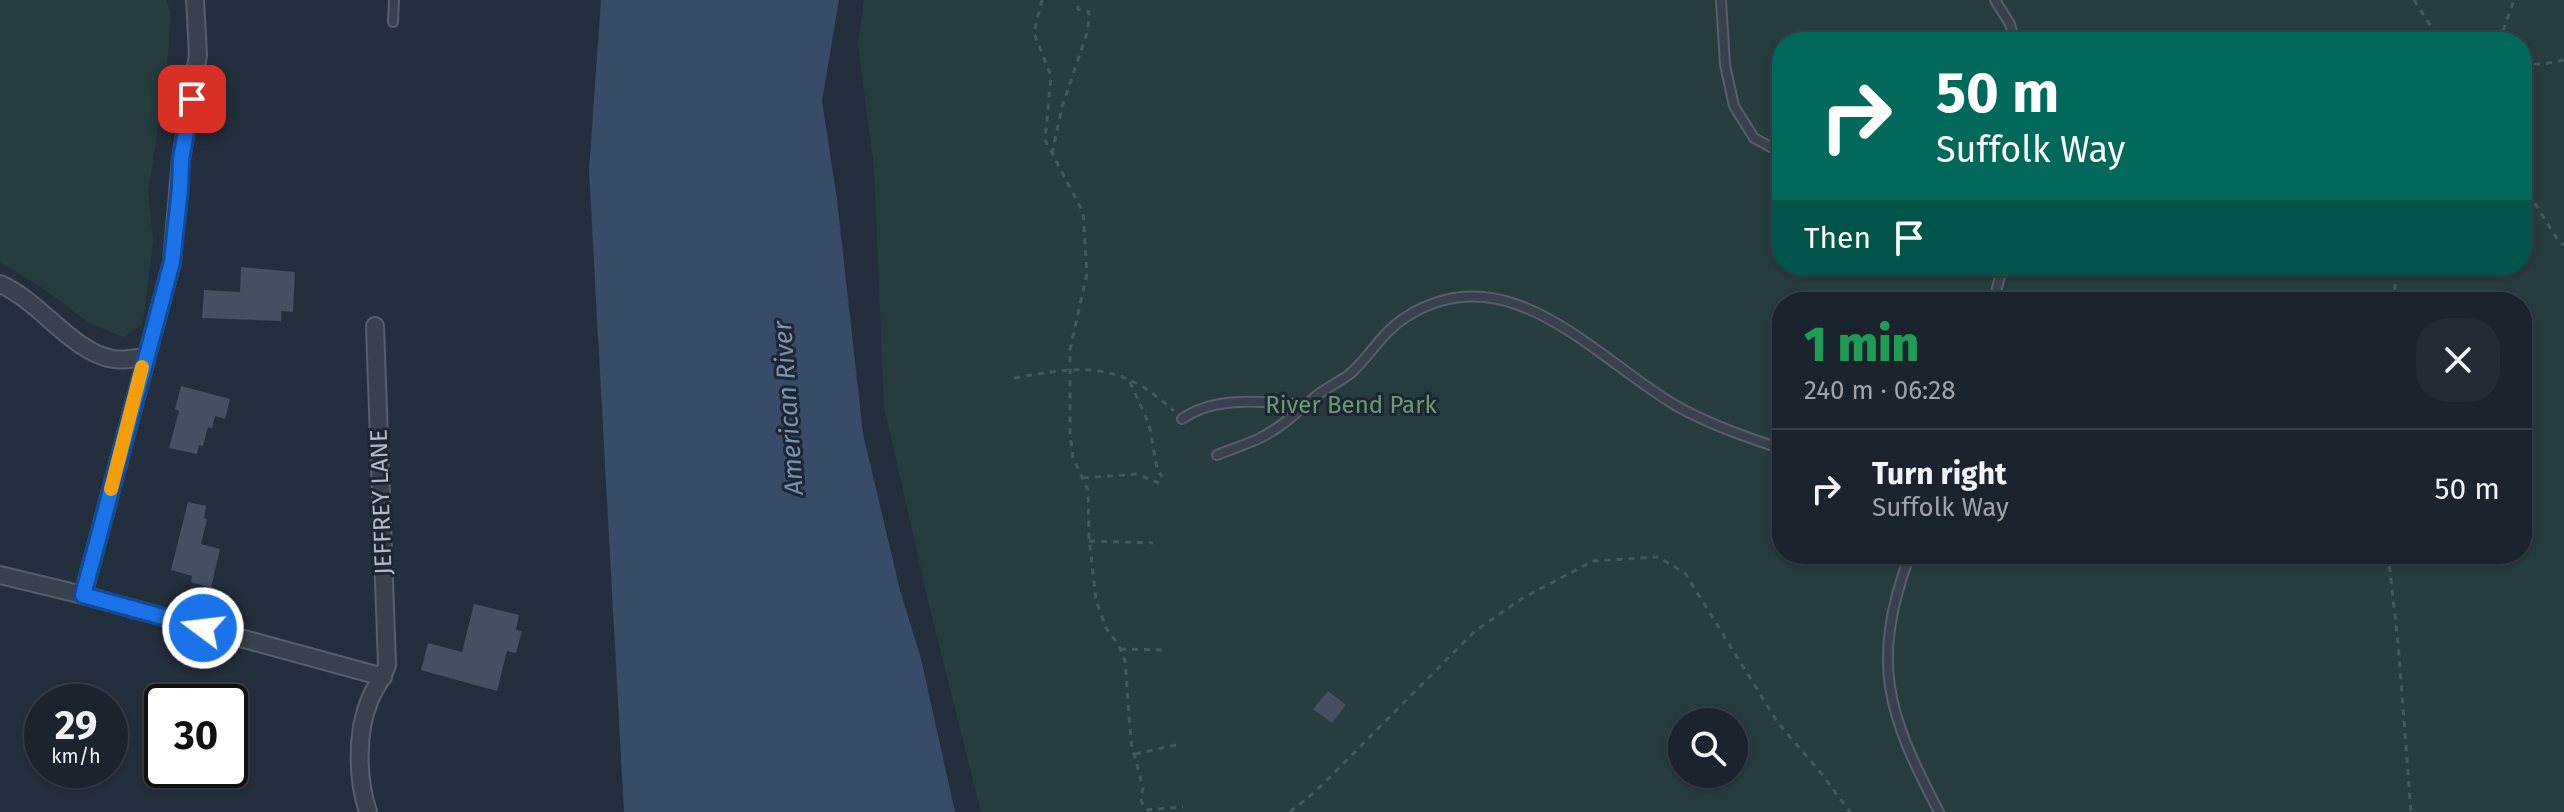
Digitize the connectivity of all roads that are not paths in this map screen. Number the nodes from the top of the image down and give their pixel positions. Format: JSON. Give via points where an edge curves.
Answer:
{"nodes":[{"id":1,"x":195,"y":0,"type":"edge"},
{"id":2,"x":394,"y":0,"type":"edge"},
{"id":3,"x":1721,"y":0,"type":"edge"},
{"id":4,"x":1995,"y":0,"type":"edge"},
{"id":5,"x":393,"y":22,"type":"dead end"},
{"id":6,"x":2012,"y":32,"type":"edge"},
{"id":7,"x":1772,"y":148,"type":"edge"},
{"id":8,"x":0,"y":284,"type":"edge"},
{"id":9,"x":375,"y":326,"type":"dead end"},
{"id":10,"x":145,"y":357,"type":"junction"},
{"id":11,"x":1308,"y":404,"type":"junction"},
{"id":12,"x":1182,"y":419,"type":"road end"},
{"id":13,"x":1772,"y":445,"type":"edge"},
{"id":14,"x":1217,"y":455,"type":"dead end"},
{"id":15,"x":1907,"y":564,"type":"edge"},
{"id":16,"x":0,"y":575,"type":"edge"},
{"id":17,"x":83,"y":595,"type":"junction"},
{"id":18,"x":383,"y":677,"type":"junction"},
{"id":19,"x":368,"y":812,"type":"edge"},
{"id":20,"x":1939,"y":812,"type":"edge"}],
"edges":[{"from":1,"to":10,"type":"street","via":[[198,55],[172,262]]},
{"from":2,"to":5,"type":"lane"},
{"from":3,"to":7,"type":"lane","via":[[1734,106],[1754,138]]},
{"from":4,"to":6,"type":"lane"},
{"from":8,"to":10,"type":"street","via":[[88,348],[113,359]]},
{"from":9,"to":18,"type":"street","name":"JEFFREY LANE","via":[[387,665]]},
{"from":10,"to":17,"type":"street"},
{"from":11,"to":12,"type":"lane","via":[[1213,404]]},
{"from":11,"to":13,"type":"lane","via":[[1350,374],[1407,316],[1450,299],[1496,298],[1548,317],[1675,405]]},
{"from":11,"to":14,"type":"lane","via":[[1263,436]]},
{"from":15,"to":20,"type":"lane","via":[[1891,614],[1889,686],[1904,743]]},
{"from":16,"to":17,"type":"street"},
{"from":17,"to":18,"type":"street"},
{"from":18,"to":19,"type":"street","name":"JEFFREY LANE","via":[[369,701],[361,744]]}]}
